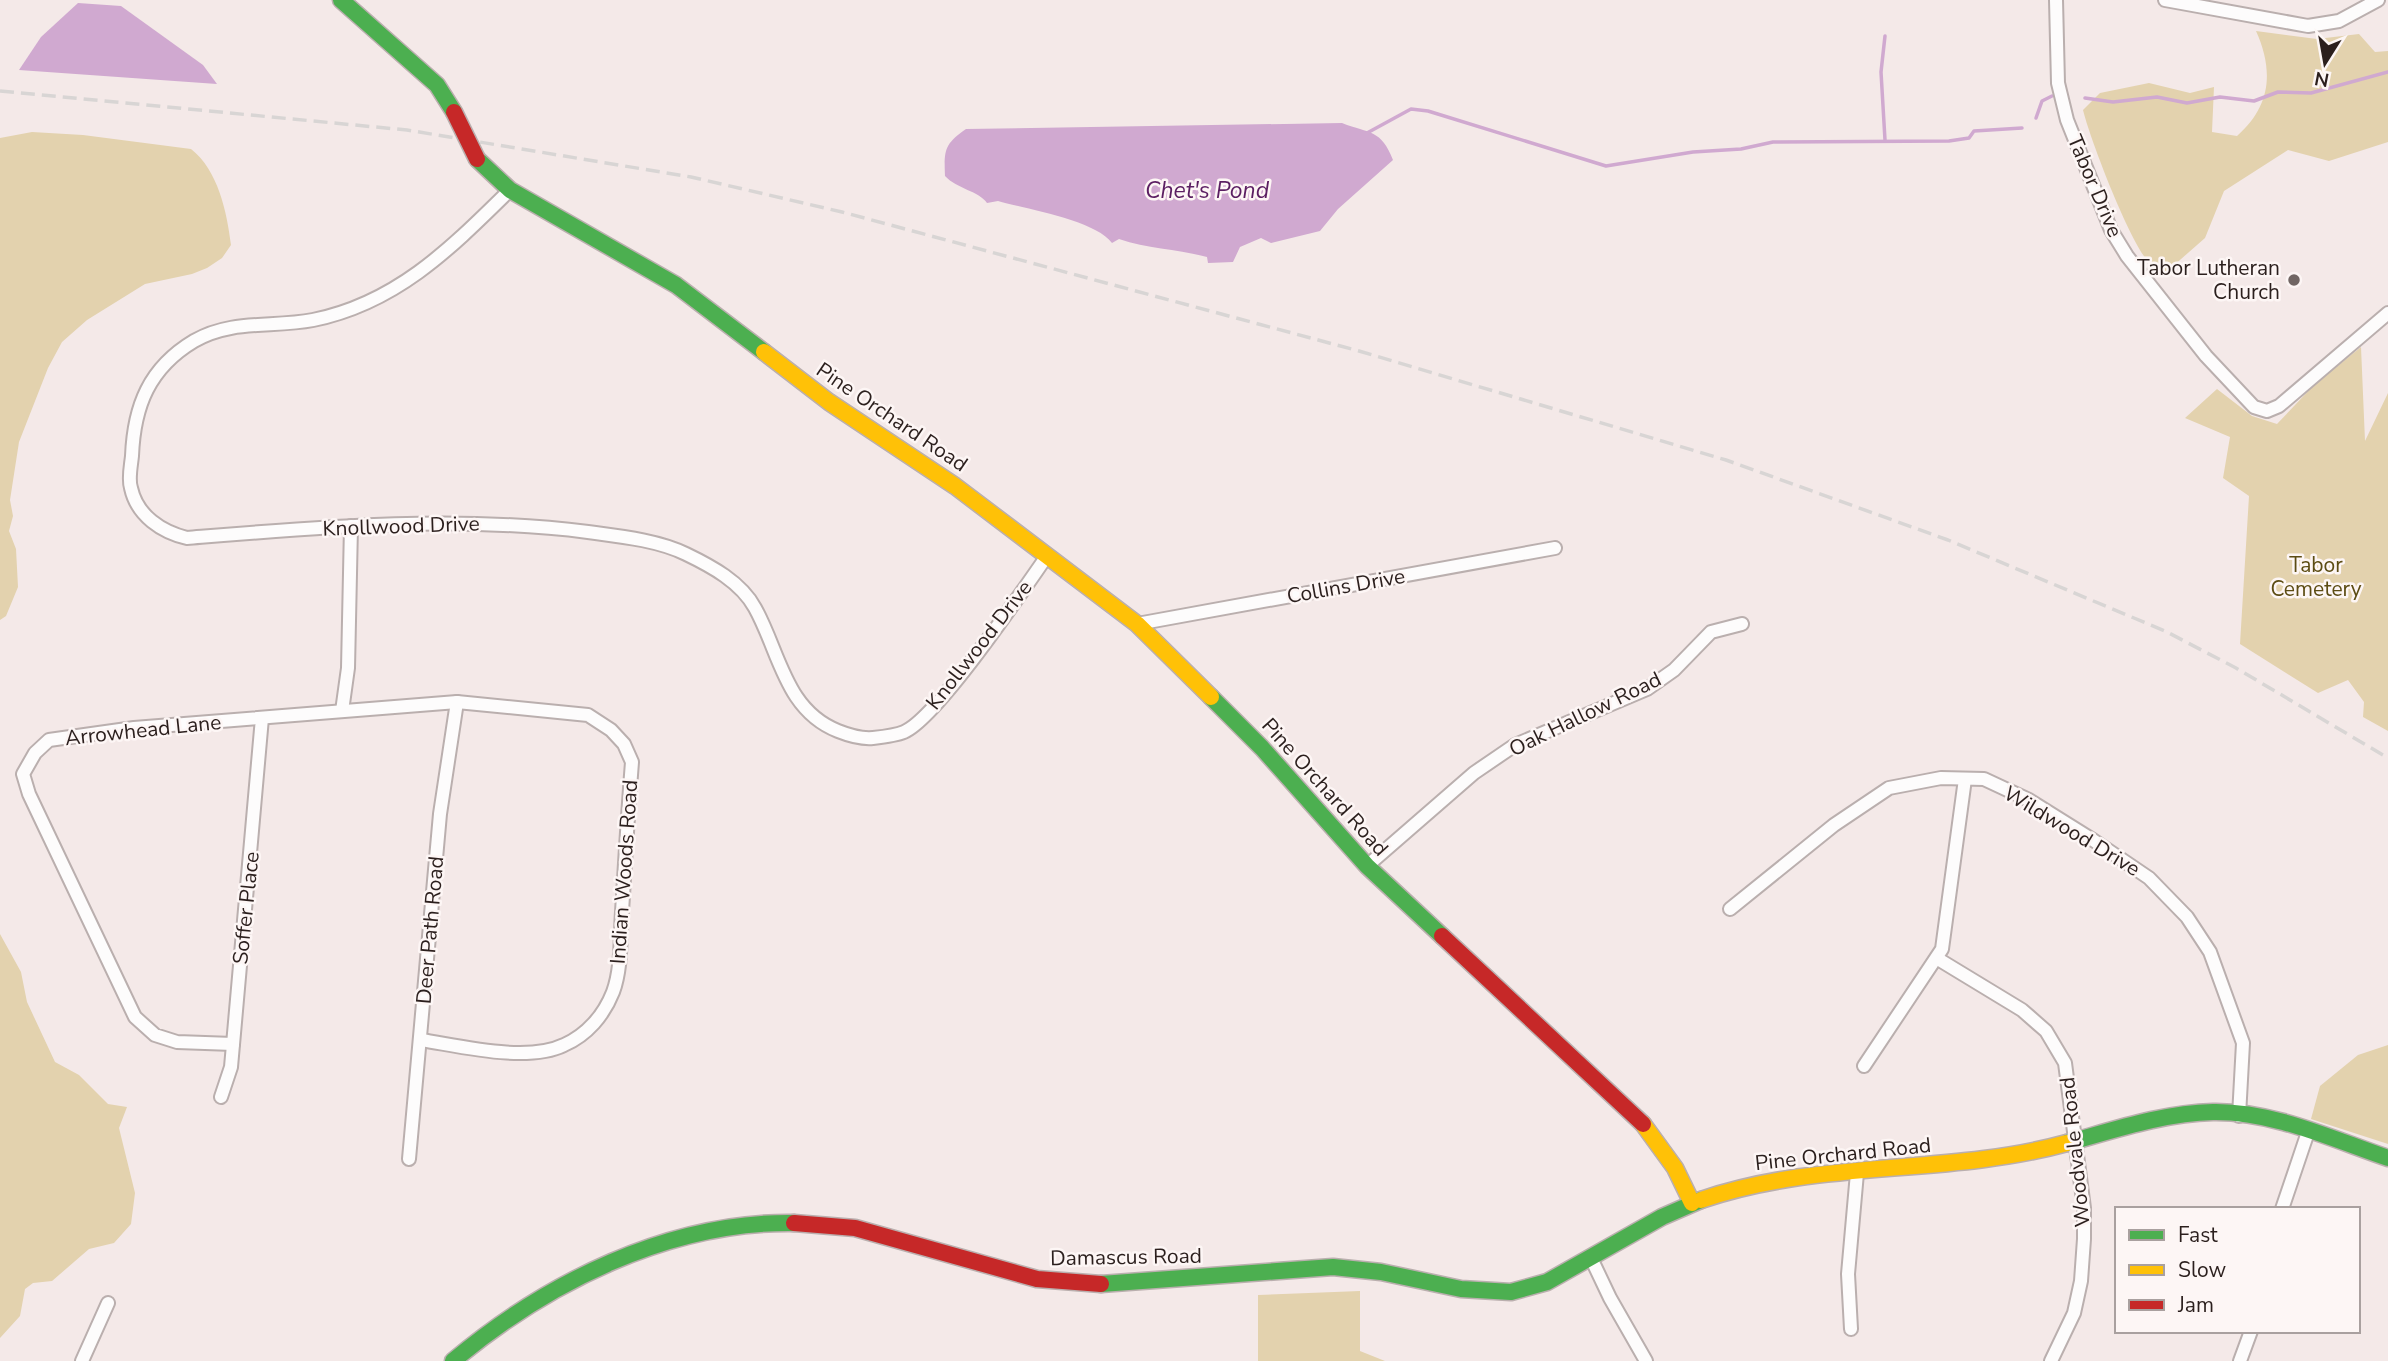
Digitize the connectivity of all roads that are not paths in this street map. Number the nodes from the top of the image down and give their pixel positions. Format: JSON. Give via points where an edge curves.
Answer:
{"nodes":[{"id":1,"x":341,"y":0,"type":"edge"},
{"id":2,"x":2056,"y":0,"type":"edge"},
{"id":3,"x":2165,"y":0,"type":"edge"},
{"id":4,"x":2378,"y":0,"type":"edge"},
{"id":5,"x":2243,"y":6,"type":"edge"},
{"id":6,"x":510,"y":191,"type":"junction"},
{"id":7,"x":2388,"y":313,"type":"edge"},
{"id":8,"x":351,"y":526,"type":"junction"},
{"id":9,"x":1555,"y":548,"type":"dead end"},
{"id":10,"x":1047,"y":556,"type":"junction"},
{"id":11,"x":1137,"y":624,"type":"junction"},
{"id":12,"x":1742,"y":624,"type":"dead end"},
{"id":13,"x":457,"y":702,"type":"junction"},
{"id":14,"x":342,"y":711,"type":"junction"},
{"id":15,"x":262,"y":718,"type":"junction"},
{"id":16,"x":1965,"y":779,"type":"junction"},
{"id":17,"x":1367,"y":866,"type":"junction"},
{"id":18,"x":1730,"y":909,"type":"dead end"},
{"id":19,"x":1938,"y":959,"type":"junction"},
{"id":20,"x":421,"y":1040,"type":"junction"},
{"id":21,"x":233,"y":1044,"type":"junction"},
{"id":22,"x":1864,"y":1066,"type":"dead end"},
{"id":23,"x":221,"y":1097,"type":"dead end"},
{"id":24,"x":2239,"y":1116,"type":"junction"},
{"id":25,"x":2308,"y":1132,"type":"junction"},
{"id":26,"x":2075,"y":1139,"type":"junction"},
{"id":27,"x":2388,"y":1158,"type":"edge"},
{"id":28,"x":409,"y":1159,"type":"dead end"},
{"id":29,"x":1857,"y":1173,"type":"junction"},
{"id":30,"x":1692,"y":1203,"type":"junction"},
{"id":31,"x":2283,"y":1207,"type":"edge"},
{"id":32,"x":1591,"y":1258,"type":"junction"},
{"id":33,"x":108,"y":1304,"type":"dead end"},
{"id":34,"x":1851,"y":1329,"type":"dead end"},
{"id":35,"x":2249,"y":1333,"type":"edge"},
{"id":36,"x":82,"y":1361,"type":"edge"},
{"id":37,"x":453,"y":1361,"type":"edge"},
{"id":38,"x":1646,"y":1361,"type":"edge"},
{"id":39,"x":2051,"y":1361,"type":"edge"},
{"id":40,"x":2240,"y":1361,"type":"edge"}],
"edges":[{"from":1,"to":6,"type":"street","name":"Pine Orchard Road","bridge":true,"via":[[437,85],[477,159]]},
{"from":2,"to":7,"type":"street","name":"Tabor Drive","via":[[2059,83],[2067,120],[2111,230],[2206,356],[2254,407],[2267,411],[2279,406]]},
{"from":3,"to":5,"type":"street"},
{"from":4,"to":5,"type":"street","via":[[2325,25],[2300,25]]},
{"from":6,"to":8,"type":"street","name":"Knollwood Drive","via":[[440,259],[372,301],[313,320],[222,327],[193,341],[164,364],[146,390],[136,412],[130,488],[146,517],[167,533],[187,538]]},
{"from":6,"to":10,"type":"street","name":"Pine Orchard Road","via":[[676,285],[829,402],[956,486]]},
{"from":8,"to":10,"type":"street","name":"Knollwood Drive","via":[[520,523],[683,552],[731,579],[755,606],[802,708],[847,735],[872,738],[905,732],[929,711],[990,637]]},
{"from":8,"to":14,"type":"street","via":[[349,640]]},
{"from":9,"to":11,"type":"street","name":"Collins Drive"},
{"from":10,"to":11,"type":"street","name":"Pine Orchard Road"},
{"from":11,"to":17,"type":"street","name":"Pine Orchard Road","via":[[1262,748]]},
{"from":12,"to":17,"type":"street","name":"Oak Hallow Road","via":[[1711,632],[1674,670],[1647,689],[1515,745],[1474,773]]},
{"from":13,"to":14,"type":"street","name":"Indian Woods Road"},
{"from":13,"to":20,"type":"street","name":"Deer Path Road","via":[[440,814]]},
{"from":13,"to":20,"type":"street","name":"Indian Woods Road","via":[[588,715],[624,744],[632,762],[620,941],[614,989],[605,1010],[588,1029],[562,1046],[509,1051]]},
{"from":14,"to":15,"type":"street","name":"Arrowhead Lane"},
{"from":15,"to":21,"type":"street","name":"Soffer Place"},
{"from":15,"to":21,"type":"street","name":"Arrowhead Lane","via":[[49,740],[34,753],[23,774],[97,943],[135,1017],[155,1035],[177,1042]]},
{"from":16,"to":18,"type":"street","name":"Wildwood Drive","via":[[1941,778],[1889,788],[1834,825]]},
{"from":16,"to":19,"type":"street"},
{"from":16,"to":24,"type":"street","name":"Wildwood Drive","via":[[1983,779],[2029,800],[2149,878],[2187,916],[2210,952],[2243,1043]]},
{"from":17,"to":30,"type":"street","name":"Pine Orchard Road","via":[[1651,1132]]},
{"from":19,"to":22,"type":"street"},
{"from":19,"to":26,"type":"street","name":"Woodvale Road","via":[[2022,1010],[2046,1031],[2065,1063]]},
{"from":20,"to":28,"type":"street","name":"Deer Path Road"},
{"from":21,"to":23,"type":"street","name":"Soffer Place"},
{"from":24,"to":25,"type":"street","name":"Pine Orchard Road"},
{"from":24,"to":26,"type":"street","name":"Pine Orchard Road","via":[[2215,1112]]},
{"from":25,"to":27,"type":"street","name":"Pine Orchard Road"},
{"from":25,"to":31,"type":"street"},
{"from":26,"to":29,"type":"street","name":"Pine Orchard Road","via":[[2015,1155]]},
{"from":26,"to":39,"type":"street","name":"Woodvale Road","via":[[2084,1208],[2081,1281],[2074,1313]]},
{"from":29,"to":30,"type":"street","name":"Pine Orchard Road","via":[[1755,1182]]},
{"from":29,"to":34,"type":"street","via":[[1848,1284]]},
{"from":30,"to":32,"type":"street","name":"Damascus Road"},
{"from":32,"to":37,"type":"street","name":"Damascus Road","via":[[1531,1289],[1487,1292],[1336,1266],[1073,1284],[1021,1278],[825,1223],[762,1223],[661,1243],[595,1269],[497,1324]]},
{"from":32,"to":38,"type":"street"},
{"from":33,"to":36,"type":"street"},
{"from":35,"to":40,"type":"street"}]}
